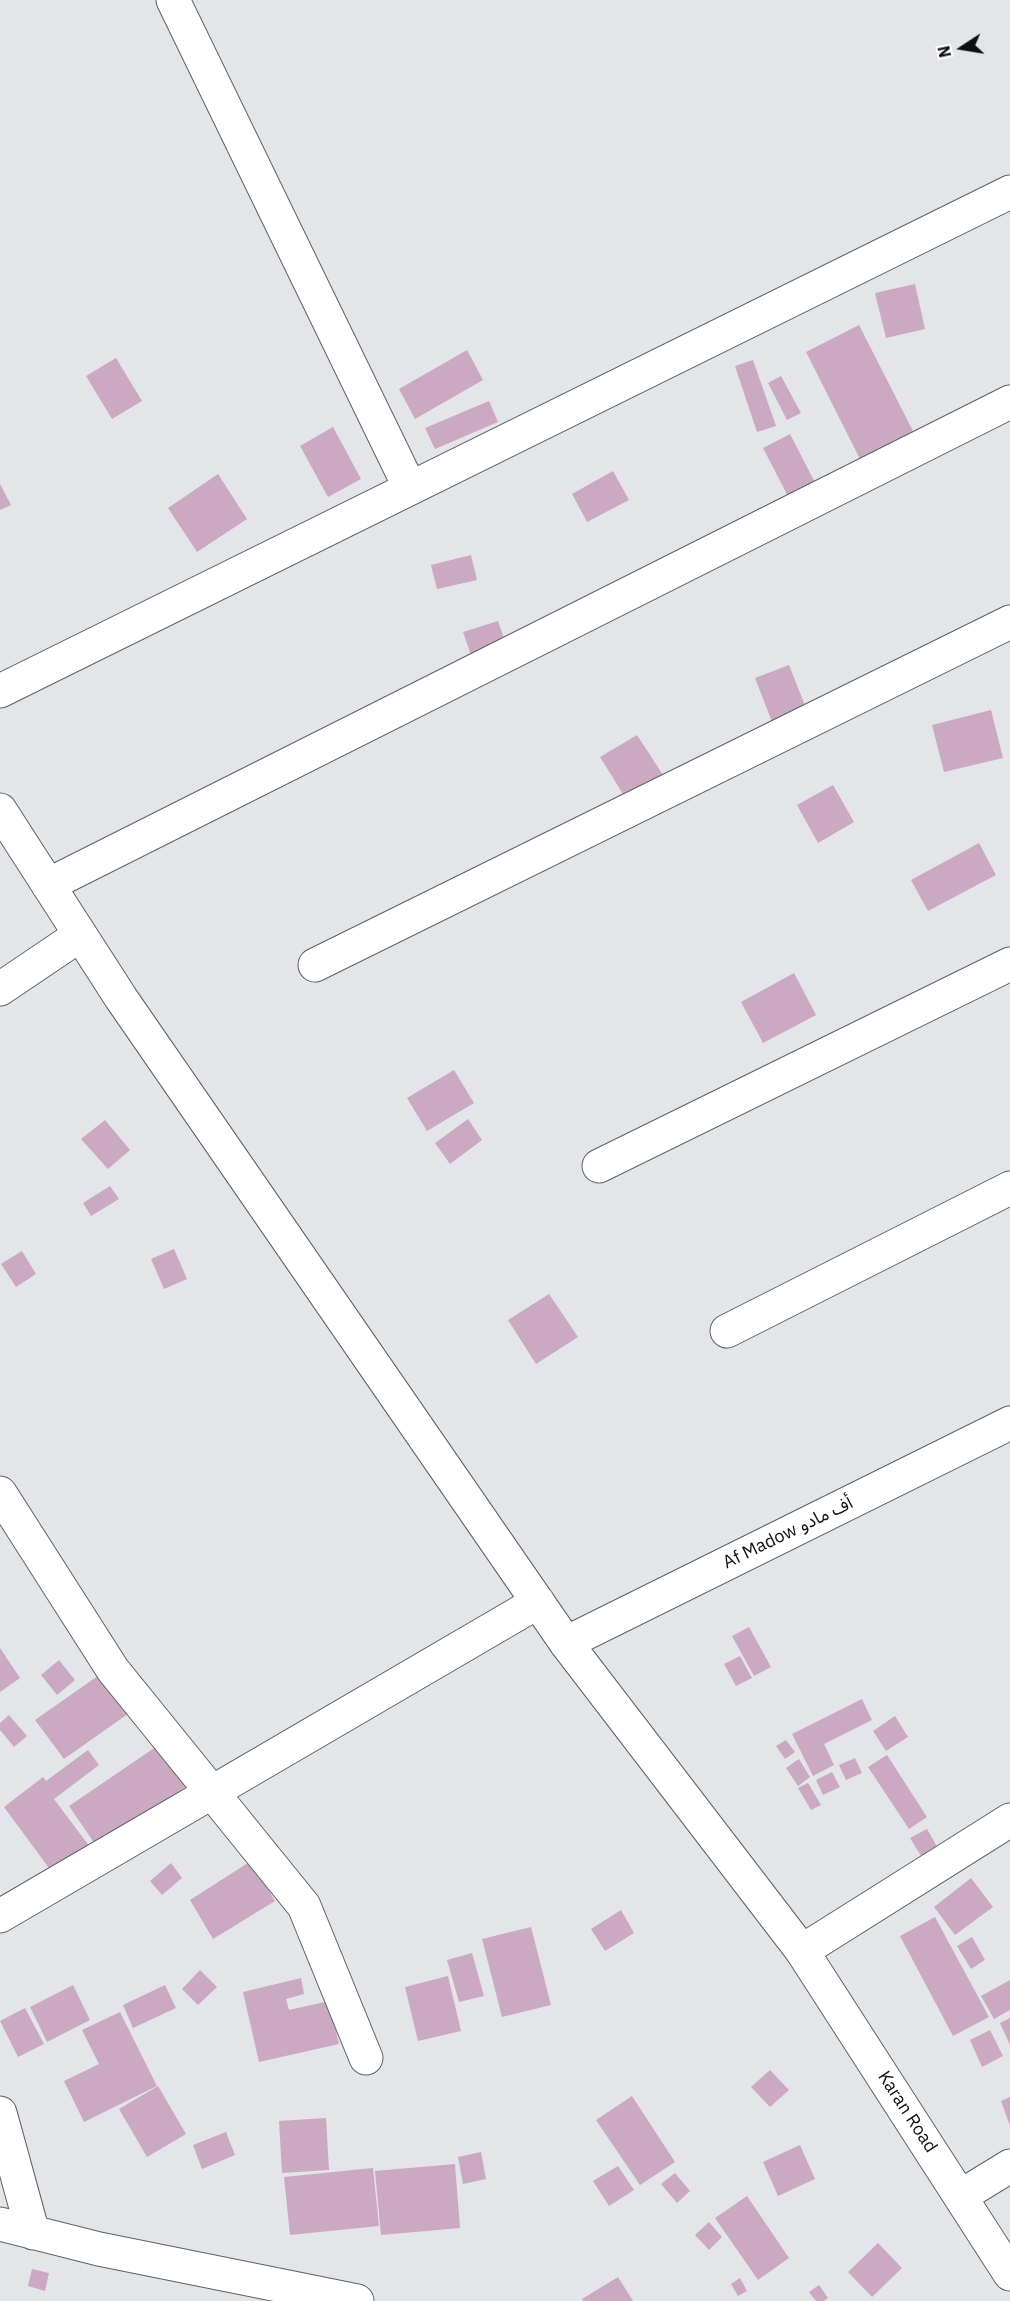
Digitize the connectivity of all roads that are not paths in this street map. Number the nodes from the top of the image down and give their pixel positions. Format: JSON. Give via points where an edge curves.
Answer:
{"nodes":[{"id":1,"x":173,"y":0,"type":"edge"},
{"id":2,"x":1010,"y":192,"type":"edge"},
{"id":3,"x":1010,"y":402,"type":"edge"},
{"id":4,"x":410,"y":488,"type":"junction"},
{"id":5,"x":1010,"y":622,"type":"edge"},
{"id":6,"x":0,"y":691,"type":"edge"},
{"id":7,"x":0,"y":810,"type":"edge"},
{"id":8,"x":48,"y":885,"type":"junction"},
{"id":9,"x":80,"y":935,"type":"junction"},
{"id":10,"x":1010,"y":964,"type":"edge"},
{"id":11,"x":315,"y":965,"type":"dead end"},
{"id":12,"x":0,"y":989,"type":"edge"},
{"id":13,"x":599,"y":1166,"type":"dead end"},
{"id":14,"x":1010,"y":1188,"type":"edge"},
{"id":15,"x":727,"y":1331,"type":"dead end"},
{"id":16,"x":1010,"y":1423,"type":"edge"},
{"id":17,"x":0,"y":1493,"type":"edge"},
{"id":18,"x":538,"y":1602,"type":"junction"},
{"id":19,"x":566,"y":1643,"type":"junction"},
{"id":20,"x":212,"y":1792,"type":"junction"},
{"id":21,"x":1010,"y":1820,"type":"edge"},
{"id":22,"x":0,"y":1916,"type":"edge"},
{"id":23,"x":802,"y":1951,"type":"junction"},
{"id":24,"x":366,"y":2058,"type":"dead end"},
{"id":25,"x":0,"y":2113,"type":"edge"},
{"id":26,"x":1010,"y":2166,"type":"edge"},
{"id":27,"x":961,"y":2196,"type":"junction"},
{"id":28,"x":0,"y":2224,"type":"edge"},
{"id":29,"x":33,"y":2233,"type":"junction"},
{"id":30,"x":1010,"y":2274,"type":"edge"},
{"id":31,"x":357,"y":2301,"type":"edge"}],
"edges":[{"from":1,"to":4,"type":"street"},
{"from":2,"to":4,"type":"street"},
{"from":3,"to":8,"type":"street"},
{"from":4,"to":6,"type":"street"},
{"from":5,"to":11,"type":"street"},
{"from":7,"to":8,"type":"street","name":"Karan Road"},
{"from":8,"to":9,"type":"street","name":"Karan Road"},
{"from":9,"to":12,"type":"street"},
{"from":9,"to":18,"type":"street","name":"Karan Road"},
{"from":10,"to":13,"type":"street"},
{"from":14,"to":15,"type":"street"},
{"from":16,"to":19,"type":"street","name":"Af Madow أف مادو"},
{"from":17,"to":20,"type":"street","via":[[113,1670]]},
{"from":18,"to":19,"type":"street","name":"Karan Road"},
{"from":18,"to":20,"type":"street"},
{"from":19,"to":23,"type":"street","name":"Karan Road"},
{"from":20,"to":22,"type":"street"},
{"from":20,"to":24,"type":"street","via":[[304,1906]]},
{"from":21,"to":23,"type":"street"},
{"from":23,"to":27,"type":"street","name":"Karan Road"},
{"from":25,"to":29,"type":"street"},
{"from":26,"to":27,"type":"street"},
{"from":27,"to":30,"type":"street","name":"Karan Road"},
{"from":28,"to":29,"type":"street"},
{"from":29,"to":31,"type":"street"}]}
